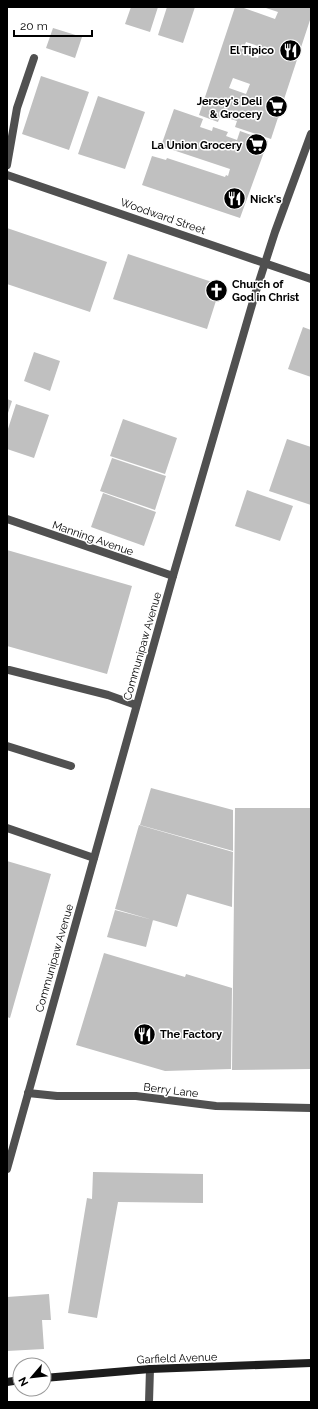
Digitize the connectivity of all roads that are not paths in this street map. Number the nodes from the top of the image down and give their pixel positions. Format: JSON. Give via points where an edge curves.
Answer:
{"nodes":[{"id":1,"x":34,"y":58,"type":"dead end"},
{"id":2,"x":311,"y":134,"type":"edge"},
{"id":3,"x":7,"y":165,"type":"edge"},
{"id":4,"x":7,"y":175,"type":"edge"},
{"id":5,"x":264,"y":263,"type":"junction"},
{"id":6,"x":311,"y":279,"type":"edge"},
{"id":7,"x":7,"y":519,"type":"edge"},
{"id":8,"x":172,"y":576,"type":"junction"},
{"id":9,"x":7,"y":670,"type":"edge"},
{"id":10,"x":136,"y":705,"type":"junction"},
{"id":11,"x":7,"y":746,"type":"edge"},
{"id":12,"x":71,"y":766,"type":"dead end"},
{"id":13,"x":7,"y":828,"type":"edge"},
{"id":14,"x":94,"y":858,"type":"junction"},
{"id":15,"x":28,"y":1094,"type":"junction"},
{"id":16,"x":311,"y":1108,"type":"edge"},
{"id":17,"x":7,"y":1169,"type":"edge"},
{"id":18,"x":311,"y":1363,"type":"edge"},
{"id":19,"x":150,"y":1369,"type":"junction"},
{"id":20,"x":52,"y":1377,"type":"edge"},
{"id":21,"x":149,"y":1402,"type":"edge"}],
"edges":[{"from":1,"to":3,"type":"street","via":[[17,108]]},
{"from":2,"to":5,"type":"street","name":"Communipaw Avenue"},
{"from":4,"to":5,"type":"street","name":"Woodward Street"},
{"from":5,"to":6,"type":"street","name":"Woodward Street"},
{"from":5,"to":8,"type":"street","name":"Communipaw Avenue"},
{"from":7,"to":8,"type":"street","name":"Manning Avenue"},
{"from":8,"to":10,"type":"street","name":"Communipaw Avenue"},
{"from":9,"to":10,"type":"street","via":[[108,695]]},
{"from":10,"to":14,"type":"street","name":"Communipaw Avenue"},
{"from":11,"to":12,"type":"street"},
{"from":13,"to":14,"type":"street"},
{"from":14,"to":15,"type":"street","name":"Communipaw Avenue"},
{"from":15,"to":16,"type":"street","name":"Berry Lane","via":[[136,1096],[216,1106]]},
{"from":15,"to":17,"type":"street","name":"Communipaw Avenue"},
{"from":18,"to":19,"type":"main road","name":"Garfield Avenue"},
{"from":19,"to":20,"type":"main road","name":"Garfield Avenue"},
{"from":19,"to":21,"type":"street"}]}
